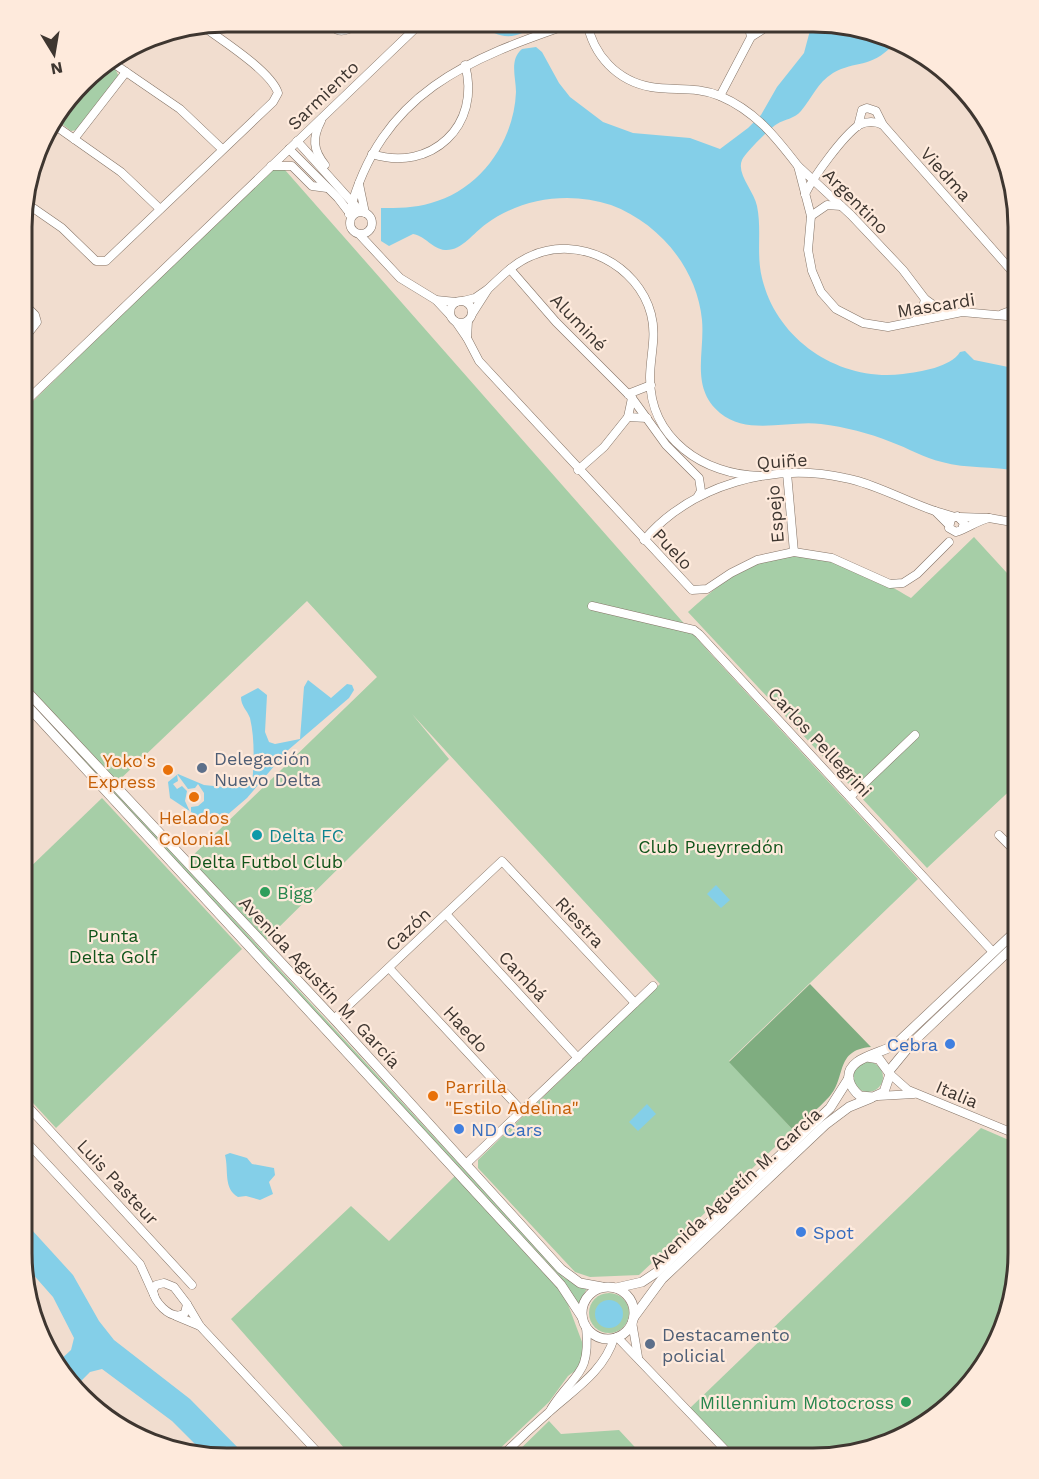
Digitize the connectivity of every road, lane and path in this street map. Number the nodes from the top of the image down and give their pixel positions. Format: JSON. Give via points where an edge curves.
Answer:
{"nodes":[{"id":1,"x":211,"y":32,"type":"edge"},
{"id":2,"x":411,"y":32,"type":"edge"},
{"id":3,"x":546,"y":32,"type":"edge"},
{"id":4,"x":589,"y":32,"type":"edge"},
{"id":5,"x":750,"y":32,"type":"edge"},
{"id":6,"x":759,"y":32,"type":"edge"},
{"id":7,"x":751,"y":37,"type":"junction"},
{"id":8,"x":117,"y":65,"type":"edge"},
{"id":9,"x":465,"y":65,"type":"junction"},
{"id":10,"x":126,"y":72,"type":"junction"},
{"id":11,"x":720,"y":96,"type":"junction"},
{"id":12,"x":326,"y":112,"type":"junction"},
{"id":13,"x":883,"y":125,"type":"junction"},
{"id":14,"x":858,"y":126,"type":"junction"},
{"id":15,"x":59,"y":128,"type":"edge"},
{"id":16,"x":74,"y":139,"type":"junction"},
{"id":17,"x":297,"y":141,"type":"junction"},
{"id":18,"x":222,"y":149,"type":"junction"},
{"id":19,"x":289,"y":149,"type":"junction"},
{"id":20,"x":372,"y":154,"type":"junction"},
{"id":21,"x":271,"y":166,"type":"junction"},
{"id":22,"x":798,"y":166,"type":"junction"},
{"id":23,"x":815,"y":180,"type":"junction"},
{"id":24,"x":359,"y":183,"type":"junction"},
{"id":25,"x":338,"y":184,"type":"junction"},
{"id":26,"x":327,"y":188,"type":"junction"},
{"id":27,"x":805,"y":194,"type":"junction"},
{"id":28,"x":353,"y":201,"type":"junction"},
{"id":29,"x":33,"y":208,"type":"edge"},
{"id":30,"x":844,"y":208,"type":"junction"},
{"id":31,"x":160,"y":209,"type":"junction"},
{"id":32,"x":363,"y":212,"type":"junction"},
{"id":33,"x":350,"y":215,"type":"junction"},
{"id":34,"x":811,"y":216,"type":"junction"},
{"id":35,"x":369,"y":230,"type":"junction"},
{"id":36,"x":359,"y":234,"type":"junction"},
{"id":37,"x":371,"y":245,"type":"junction"},
{"id":38,"x":1008,"y":267,"type":"edge"},
{"id":39,"x":510,"y":269,"type":"junction"},
{"id":40,"x":488,"y":289,"type":"junction"},
{"id":41,"x":925,"y":299,"type":"junction"},
{"id":42,"x":436,"y":300,"type":"junction"},
{"id":43,"x":459,"y":301,"type":"junction"},
{"id":44,"x":1008,"y":310,"type":"edge"},
{"id":45,"x":32,"y":312,"type":"edge"},
{"id":46,"x":1001,"y":314,"type":"junction"},
{"id":47,"x":450,"y":315,"type":"junction"},
{"id":48,"x":947,"y":315,"type":"junction"},
{"id":49,"x":1008,"y":315,"type":"edge"},
{"id":50,"x":470,"y":318,"type":"junction"},
{"id":51,"x":456,"y":322,"type":"junction"},
{"id":52,"x":912,"y":322,"type":"junction"},
{"id":53,"x":32,"y":328,"type":"edge"},
{"id":54,"x":467,"y":338,"type":"junction"},
{"id":55,"x":651,"y":385,"type":"junction"},
{"id":56,"x":32,"y":395,"type":"edge"},
{"id":57,"x":630,"y":396,"type":"junction"},
{"id":58,"x":628,"y":417,"type":"junction"},
{"id":59,"x":647,"y":418,"type":"junction"},
{"id":60,"x":578,"y":470,"type":"junction"},
{"id":61,"x":722,"y":472,"type":"junction"},
{"id":62,"x":787,"y":473,"type":"junction"},
{"id":63,"x":760,"y":476,"type":"junction"},
{"id":64,"x":699,"y":478,"type":"junction"},
{"id":65,"x":721,"y":487,"type":"junction"},
{"id":66,"x":698,"y":498,"type":"junction"},
{"id":67,"x":935,"y":511,"type":"junction"},
{"id":68,"x":957,"y":517,"type":"junction"},
{"id":69,"x":989,"y":518,"type":"junction"},
{"id":70,"x":1008,"y":521,"type":"edge"},
{"id":71,"x":949,"y":526,"type":"junction"},
{"id":72,"x":961,"y":531,"type":"junction"},
{"id":73,"x":644,"y":540,"type":"junction"},
{"id":74,"x":949,"y":542,"type":"junction"},
{"id":75,"x":794,"y":552,"type":"junction"},
{"id":76,"x":592,"y":606,"type":"dead end"},
{"id":77,"x":32,"y":697,"type":"edge"},
{"id":78,"x":32,"y":711,"type":"edge"},
{"id":79,"x":915,"y":735,"type":"dead end"},
{"id":80,"x":850,"y":797,"type":"junction"},
{"id":81,"x":999,"y":835,"type":"dead end"},
{"id":82,"x":1007,"y":843,"type":"edge"},
{"id":83,"x":502,"y":861,"type":"joint"},
{"id":84,"x":446,"y":914,"type":"junction"},
{"id":85,"x":1007,"y":939,"type":"edge"},
{"id":86,"x":993,"y":952,"type":"junction"},
{"id":87,"x":1007,"y":952,"type":"edge"},
{"id":88,"x":388,"y":968,"type":"junction"},
{"id":89,"x":653,"y":987,"type":"dead end"},
{"id":90,"x":635,"y":1003,"type":"junction"},
{"id":91,"x":334,"y":1019,"type":"junction"},
{"id":92,"x":867,"y":1057,"type":"junction"},
{"id":93,"x":578,"y":1058,"type":"junction"},
{"id":94,"x":889,"y":1072,"type":"junction"},
{"id":95,"x":849,"y":1078,"type":"junction"},
{"id":96,"x":918,"y":1094,"type":"junction"},
{"id":97,"x":875,"y":1097,"type":"junction"},
{"id":98,"x":32,"y":1111,"type":"edge"},
{"id":99,"x":522,"y":1111,"type":"junction"},
{"id":100,"x":1007,"y":1131,"type":"edge"},
{"id":101,"x":32,"y":1148,"type":"edge"},
{"id":102,"x":466,"y":1164,"type":"junction"},
{"id":103,"x":145,"y":1270,"type":"junction"},
{"id":104,"x":164,"y":1282,"type":"junction"},
{"id":105,"x":192,"y":1285,"type":"dead end"},
{"id":106,"x":602,"y":1287,"type":"junction"},
{"id":107,"x":616,"y":1288,"type":"junction"},
{"id":108,"x":154,"y":1295,"type":"junction"},
{"id":109,"x":187,"y":1304,"type":"junction"},
{"id":110,"x":176,"y":1316,"type":"junction"},
{"id":111,"x":582,"y":1317,"type":"junction"},
{"id":112,"x":633,"y":1319,"type":"junction"},
{"id":113,"x":200,"y":1326,"type":"junction"},
{"id":114,"x":586,"y":1326,"type":"junction"},
{"id":115,"x":615,"y":1337,"type":"junction"},
{"id":116,"x":638,"y":1358,"type":"junction"},
{"id":117,"x":550,"y":1410,"type":"junction"},
{"id":118,"x":314,"y":1448,"type":"edge"},
{"id":119,"x":510,"y":1448,"type":"edge"},
{"id":120,"x":724,"y":1448,"type":"edge"}],
"edges":[{"from":1,"to":18,"type":"street","via":[[242,54],[278,93]]},
{"from":2,"to":12,"type":"street","name":"Sarmiento"},
{"from":3,"to":9,"type":"street"},
{"from":4,"to":11,"type":"street","via":[[601,57],[620,75],[651,87],[690,88]]},
{"from":5,"to":7,"type":"street"},
{"from":6,"to":7,"type":"street"},
{"from":7,"to":11,"type":"street"},
{"from":8,"to":10,"type":"street"},
{"from":9,"to":20,"type":"street","via":[[412,103]]},
{"from":9,"to":20,"type":"street","via":[[468,103],[450,136],[412,158],[393,160]]},
{"from":10,"to":16,"type":"street"},
{"from":10,"to":18,"type":"street","via":[[180,109]]},
{"from":11,"to":22,"type":"street","via":[[755,115]]},
{"from":12,"to":17,"type":"street","name":"Sarmiento"},
{"from":12,"to":25,"type":"street","via":[[315,134],[315,148]]},
{"from":13,"to":14,"type":"street","via":[[873,122]]},
{"from":13,"to":14,"type":"street","name":"Viedma","via":[[876,111],[867,108],[859,115]]},
{"from":13,"to":38,"type":"street","name":"Viedma"},
{"from":14,"to":23,"type":"street","via":[[826,161]]},
{"from":15,"to":16,"type":"street"},
{"from":16,"to":31,"type":"street","via":[[121,172]]},
{"from":17,"to":19,"type":"street","name":"Sarmiento"},
{"from":17,"to":25,"type":"street"},
{"from":18,"to":31,"type":"street"},
{"from":19,"to":21,"type":"street","name":"Sarmiento"},
{"from":19,"to":26,"type":"street"},
{"from":20,"to":24,"type":"street"},
{"from":21,"to":26,"type":"street","via":[[292,166],[312,186]]},
{"from":21,"to":56,"type":"street","name":"Sarmiento"},
{"from":22,"to":23,"type":"street","name":"Argentino"},
{"from":22,"to":27,"type":"street","name":"Argentino"},
{"from":23,"to":27,"type":"street"},
{"from":23,"to":30,"type":"street","name":"Argentino"},
{"from":24,"to":25,"type":"street","via":[[345,187]]},
{"from":24,"to":28,"type":"street"},
{"from":24,"to":32,"type":"street"},
{"from":25,"to":28,"type":"street"},
{"from":26,"to":33,"type":"street"},
{"from":27,"to":34,"type":"street","name":"Argentino"},
{"from":28,"to":32,"type":"street"},
{"from":28,"to":33,"type":"street"},
{"from":29,"to":31,"type":"street","via":[[101,262]]},
{"from":30,"to":34,"type":"street","via":[[827,205]]},
{"from":30,"to":41,"type":"street","name":"Argentino"},
{"from":32,"to":33,"type":"street"},
{"from":32,"to":35,"type":"street","via":[[372,220]]},
{"from":33,"to":36,"type":"street","via":[[350,228]]},
{"from":34,"to":52,"type":"street","name":"Mascardi","via":[[808,250],[812,272],[826,299],[862,323],[888,327]]},
{"from":35,"to":36,"type":"street"},
{"from":35,"to":37,"type":"street"},
{"from":36,"to":37,"type":"street"},
{"from":37,"to":42,"type":"street","via":[[400,278]]},
{"from":39,"to":40,"type":"street"},
{"from":39,"to":55,"type":"street","via":[[533,255],[571,249],[605,259],[625,272],[642,292],[651,314],[655,342]]},
{"from":39,"to":57,"type":"street","name":"Aluminé"},
{"from":40,"to":43,"type":"street","via":[[475,298]]},
{"from":40,"to":50,"type":"street"},
{"from":41,"to":48,"type":"street","name":"Argentino"},
{"from":41,"to":52,"type":"street","via":[[922,312]]},
{"from":42,"to":43,"type":"street"},
{"from":42,"to":47,"type":"street"},
{"from":43,"to":47,"type":"street","via":[[451,306]]},
{"from":43,"to":50,"type":"street","via":[[470,306]]},
{"from":44,"to":46,"type":"street"},
{"from":45,"to":53,"type":"street","via":[[37,322]]},
{"from":46,"to":48,"type":"street","name":"Mascardi"},
{"from":46,"to":49,"type":"street","name":"Mascardi"},
{"from":47,"to":51,"type":"street"},
{"from":48,"to":52,"type":"street","name":"Mascardi"},
{"from":50,"to":51,"type":"street"},
{"from":50,"to":54,"type":"street"},
{"from":51,"to":54,"type":"street","name":"Puelo"},
{"from":54,"to":60,"type":"street","name":"Puelo","via":[[479,361]]},
{"from":55,"to":57,"type":"street"},
{"from":55,"to":61,"type":"street","via":[[658,414],[673,437],[695,459]]},
{"from":57,"to":58,"type":"street"},
{"from":57,"to":59,"type":"street","name":"Aluminé"},
{"from":58,"to":59,"type":"street"},
{"from":58,"to":60,"type":"street","via":[[594,458]]},
{"from":59,"to":64,"type":"street","name":"Aluminé"},
{"from":60,"to":73,"type":"street","name":"Puelo"},
{"from":61,"to":63,"type":"street"},
{"from":61,"to":65,"type":"street","via":[[726,479]]},
{"from":62,"to":63,"type":"street","name":"Quiñe"},
{"from":62,"to":67,"type":"street","name":"Quiñe","via":[[850,479]]},
{"from":62,"to":75,"type":"street","name":"Espejo"},
{"from":63,"to":65,"type":"street","name":"Quiñe"},
{"from":64,"to":65,"type":"street","name":"Aluminé"},
{"from":64,"to":66,"type":"street","via":[[702,491]]},
{"from":65,"to":66,"type":"street","name":"Quiñe"},
{"from":66,"to":73,"type":"street","name":"Quiñe","via":[[668,516]]},
{"from":67,"to":68,"type":"street","name":"Quiñe"},
{"from":67,"to":71,"type":"street"},
{"from":68,"to":69,"type":"street","name":"Quiñe"},
{"from":68,"to":71,"type":"street"},
{"from":68,"to":72,"type":"street","via":[[964,523]]},
{"from":69,"to":70,"type":"street","name":"Quiñe"},
{"from":69,"to":72,"type":"street","via":[[971,523]]},
{"from":71,"to":72,"type":"street"},
{"from":71,"to":74,"type":"street"},
{"from":72,"to":74,"type":"street","name":"Puelo"},
{"from":73,"to":75,"type":"street","name":"Puelo","via":[[697,592],[757,560]]},
{"from":74,"to":75,"type":"street","name":"Puelo","via":[[909,581],[897,585],[832,558]]},
{"from":76,"to":80,"type":"street","name":"Carlos Pellegrini","via":[[694,630]]},
{"from":77,"to":91,"type":"main road","name":"Avenida Agustín M. García"},
{"from":78,"to":111,"type":"main road","name":"Avenida Agustín M. García","via":[[561,1285]]},
{"from":79,"to":80,"type":"street"},
{"from":80,"to":86,"type":"street","name":"Carlos Pellegrini"},
{"from":81,"to":82,"type":"street"},
{"from":83,"to":84,"type":"street","name":"Cazón"},
{"from":83,"to":90,"type":"street","name":"Riestra"},
{"from":84,"to":88,"type":"street","name":"Cazón"},
{"from":84,"to":93,"type":"street","name":"Cambá"},
{"from":85,"to":86,"type":"main road"},
{"from":86,"to":92,"type":"main road","via":[[896,1044]]},
{"from":87,"to":94,"type":"main road","via":[[912,1043]]},
{"from":88,"to":91,"type":"street","name":"Cazón"},
{"from":88,"to":99,"type":"street","name":"Haedo"},
{"from":89,"to":90,"type":"street"},
{"from":90,"to":93,"type":"street"},
{"from":91,"to":102,"type":"main road","name":"Avenida Agustín M. García"},
{"from":92,"to":94,"type":"main road","via":[[879,1059]]},
{"from":92,"to":95,"type":"main road","via":[[855,1063]]},
{"from":93,"to":99,"type":"street"},
{"from":94,"to":96,"type":"street","name":"Italia","via":[[903,1087]]},
{"from":94,"to":97,"type":"main road","via":[[888,1087]]},
{"from":95,"to":97,"type":"main road","via":[[860,1096]]},
{"from":95,"to":107,"type":"main road","name":"Avenida Agustín M. García","via":[[830,1108],[657,1272],[642,1282]]},
{"from":96,"to":97,"type":"street","name":"Italia"},
{"from":96,"to":100,"type":"street","name":"Italia"},
{"from":97,"to":112,"type":"main road","name":"Avenida Agustín M. García","via":[[849,1107],[825,1125],[662,1279]]},
{"from":98,"to":105,"type":"street","name":"Luis Pasteur"},
{"from":99,"to":102,"type":"street"},
{"from":101,"to":103,"type":"street"},
{"from":102,"to":106,"type":"main road","name":"Avenida Agustín M. García","via":[[569,1277]]},
{"from":103,"to":104,"type":"street"},
{"from":103,"to":108,"type":"street"},
{"from":104,"to":108,"type":"street","via":[[156,1285]]},
{"from":104,"to":109,"type":"street","via":[[174,1287]]},
{"from":106,"to":107,"type":"main road"},
{"from":106,"to":111,"type":"main road","via":[[584,1302]]},
{"from":107,"to":112,"type":"main road","via":[[632,1302]]},
{"from":108,"to":110,"type":"street","via":[[161,1306]]},
{"from":109,"to":110,"type":"street","via":[[185,1313]]},
{"from":109,"to":113,"type":"street"},
{"from":110,"to":113,"type":"street"},
{"from":111,"to":114,"type":"main road"},
{"from":112,"to":115,"type":"main road","via":[[625,1332]]},
{"from":112,"to":116,"type":"street"},
{"from":113,"to":118,"type":"street"},
{"from":114,"to":115,"type":"main road","via":[[595,1336]]},
{"from":114,"to":117,"type":"street","via":[[584,1368]]},
{"from":115,"to":116,"type":"street"},
{"from":115,"to":117,"type":"street","via":[[579,1388]]},
{"from":116,"to":120,"type":"street"},
{"from":117,"to":119,"type":"street"}]}
